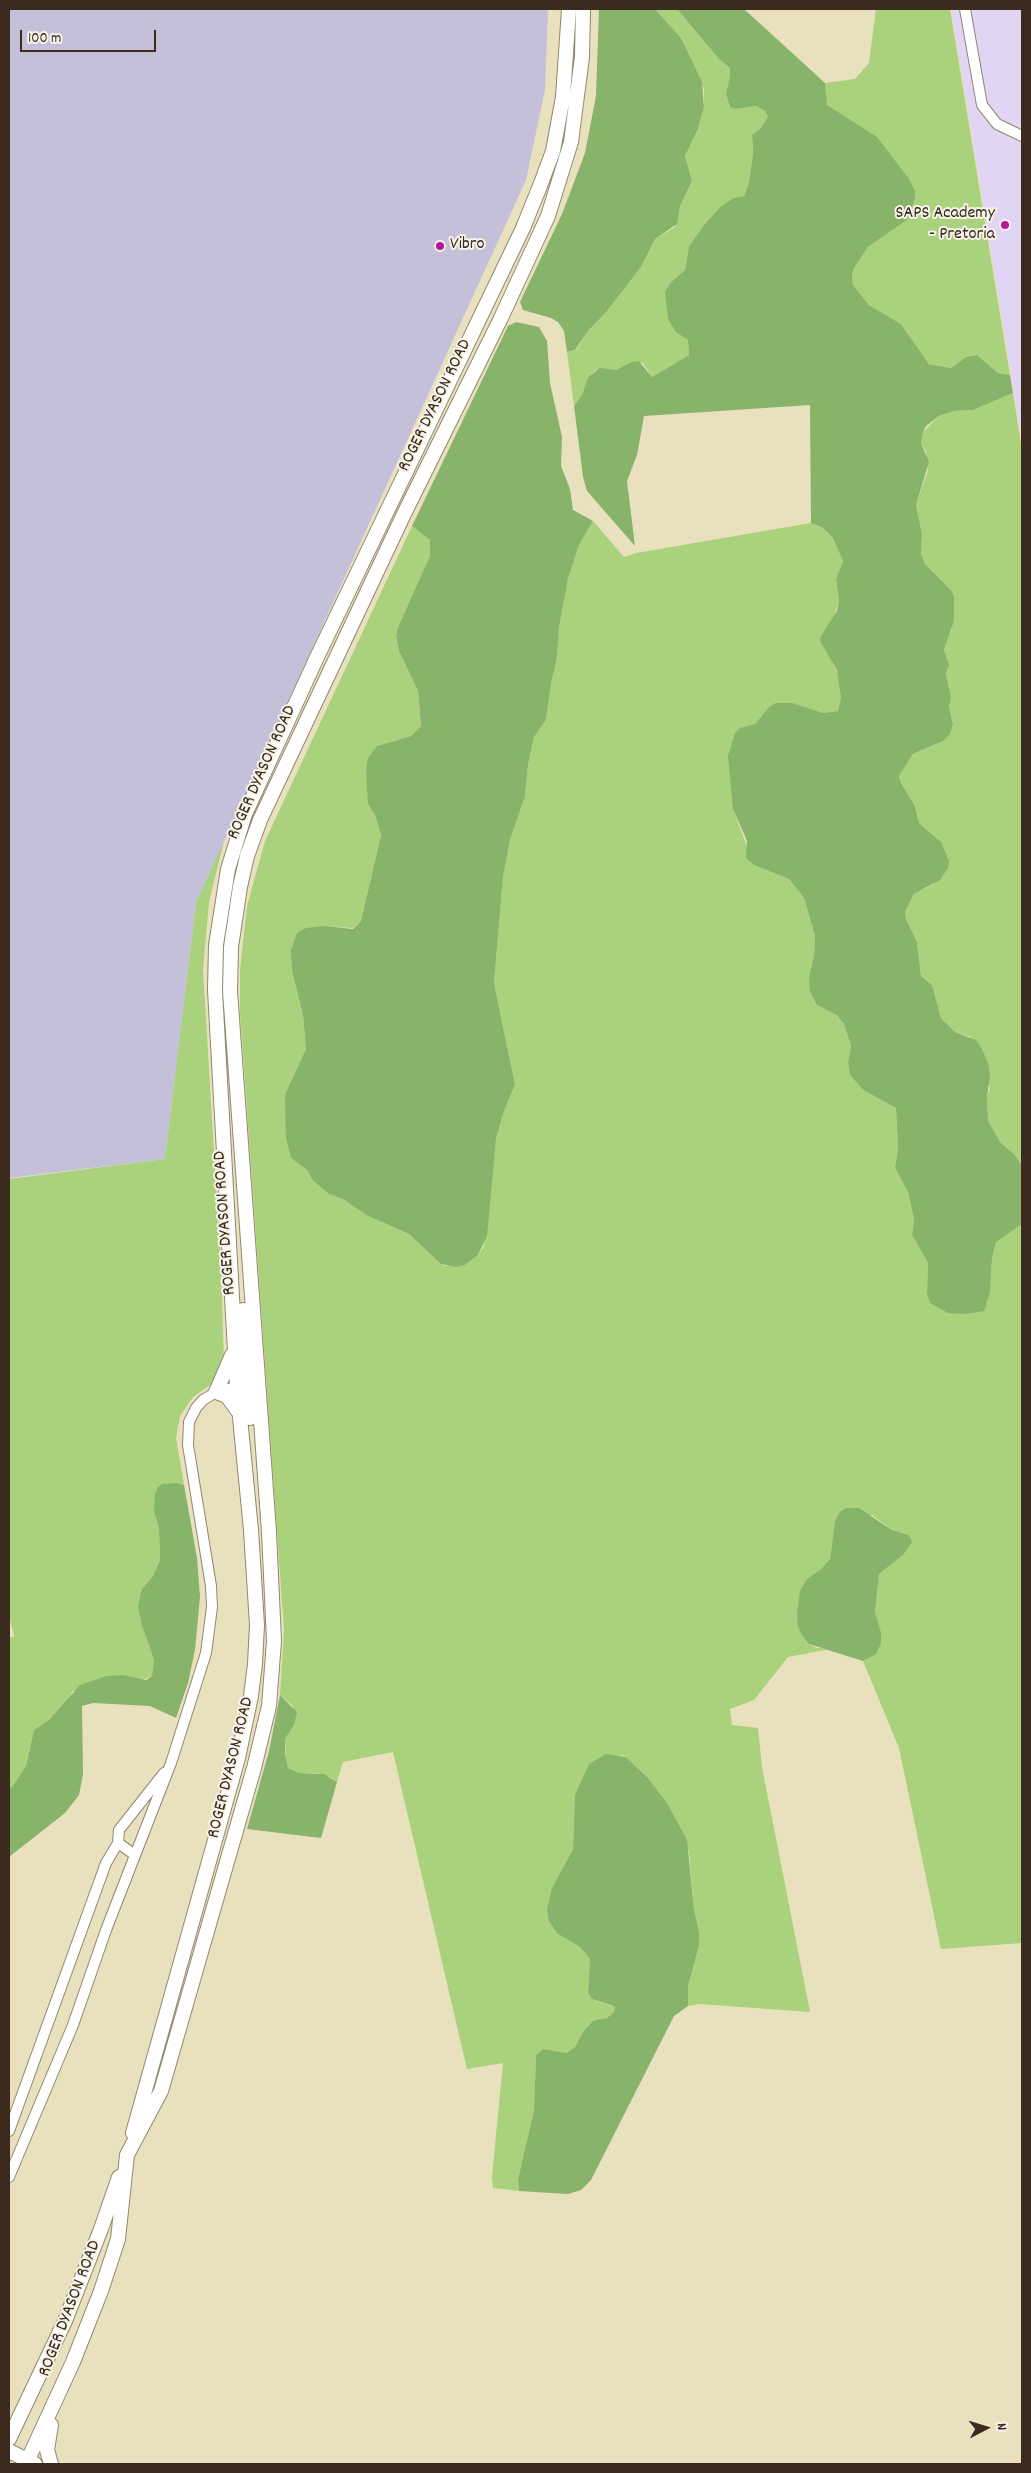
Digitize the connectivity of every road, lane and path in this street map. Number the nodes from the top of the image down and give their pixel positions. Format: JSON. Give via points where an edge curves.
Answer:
{"nodes":[{"id":1,"x":569,"y":9,"type":"edge"},
{"id":2,"x":583,"y":9,"type":"edge"},
{"id":3,"x":965,"y":9,"type":"edge"},
{"id":4,"x":1022,"y":136,"type":"edge"},
{"id":5,"x":318,"y":655,"type":"junction"},
{"id":6,"x":334,"y":662,"type":"junction"},
{"id":7,"x":239,"y":1149,"type":"junction"},
{"id":8,"x":234,"y":1348,"type":"junction"},
{"id":9,"x":242,"y":1386,"type":"junction"},
{"id":10,"x":216,"y":1392,"type":"junction"},
{"id":11,"x":241,"y":1422,"type":"junction"},
{"id":12,"x":269,"y":1532,"type":"junction"},
{"id":13,"x":171,"y":1763,"type":"junction"},
{"id":14,"x":118,"y":1843,"type":"junction"},
{"id":15,"x":135,"y":1855,"type":"junction"},
{"id":16,"x":9,"y":2131,"type":"edge"},
{"id":17,"x":9,"y":2177,"type":"edge"},
{"id":18,"x":54,"y":2407,"type":"junction"},
{"id":19,"x":9,"y":2439,"type":"edge"},
{"id":20,"x":9,"y":2451,"type":"edge"},
{"id":21,"x":30,"y":2463,"type":"edge"},
{"id":22,"x":51,"y":2464,"type":"edge"}],
"edges":[{"from":1,"to":5,"type":"main road","name":"ROGER DYASON ROAD","via":[[563,97],[553,151],[540,186],[523,228]]},
{"from":2,"to":6,"type":"main road","name":"ROGER DYASON ROAD","via":[[578,105],[571,142],[548,216],[502,318],[402,516]]},
{"from":3,"to":4,"type":"street","via":[[982,104],[997,124]]},
{"from":5,"to":6,"type":"main road"},
{"from":5,"to":8,"type":"main road","name":"ROGER DYASON ROAD","via":[[242,822],[228,869],[216,945],[215,990]]},
{"from":6,"to":7,"type":"main road","name":"ROGER DYASON ROAD","via":[[260,820],[240,887],[231,947],[230,991]]},
{"from":7,"to":9,"type":"main road","via":[[237,1214]]},
{"from":7,"to":12,"type":"main road","name":"ROGER DYASON ROAD"},
{"from":8,"to":9,"type":"main road","name":"ROGER DYASON ROAD"},
{"from":8,"to":10,"type":"main road"},
{"from":9,"to":10,"type":"street"},
{"from":9,"to":11,"type":"main road","name":"ROGER DYASON ROAD"},
{"from":9,"to":12,"type":"main road"},
{"from":10,"to":11,"type":"main road","via":[[231,1399]]},
{"from":10,"to":13,"type":"street","via":[[196,1408],[188,1431],[212,1607],[201,1674]]},
{"from":11,"to":19,"type":"main road","name":"ROGER DYASON ROAD","via":[[256,1625],[251,1696],[238,1758],[127,2151],[101,2229],[65,2321]]},
{"from":12,"to":18,"type":"main road","name":"ROGER DYASON ROAD","via":[[274,1641],[269,1706],[262,1737],[161,2091],[127,2155],[118,2239],[101,2291]]},
{"from":13,"to":14,"type":"street","via":[[119,1830]]},
{"from":13,"to":15,"type":"street"},
{"from":14,"to":15,"type":"street"},
{"from":14,"to":16,"type":"street","via":[[103,1872]]},
{"from":15,"to":17,"type":"street","via":[[73,2025]]},
{"from":18,"to":21,"type":"main road","name":"ROGER DYASON ROAD"},
{"from":18,"to":22,"type":"main road","via":[[47,2450]]},
{"from":20,"to":21,"type":"main road"}]}
